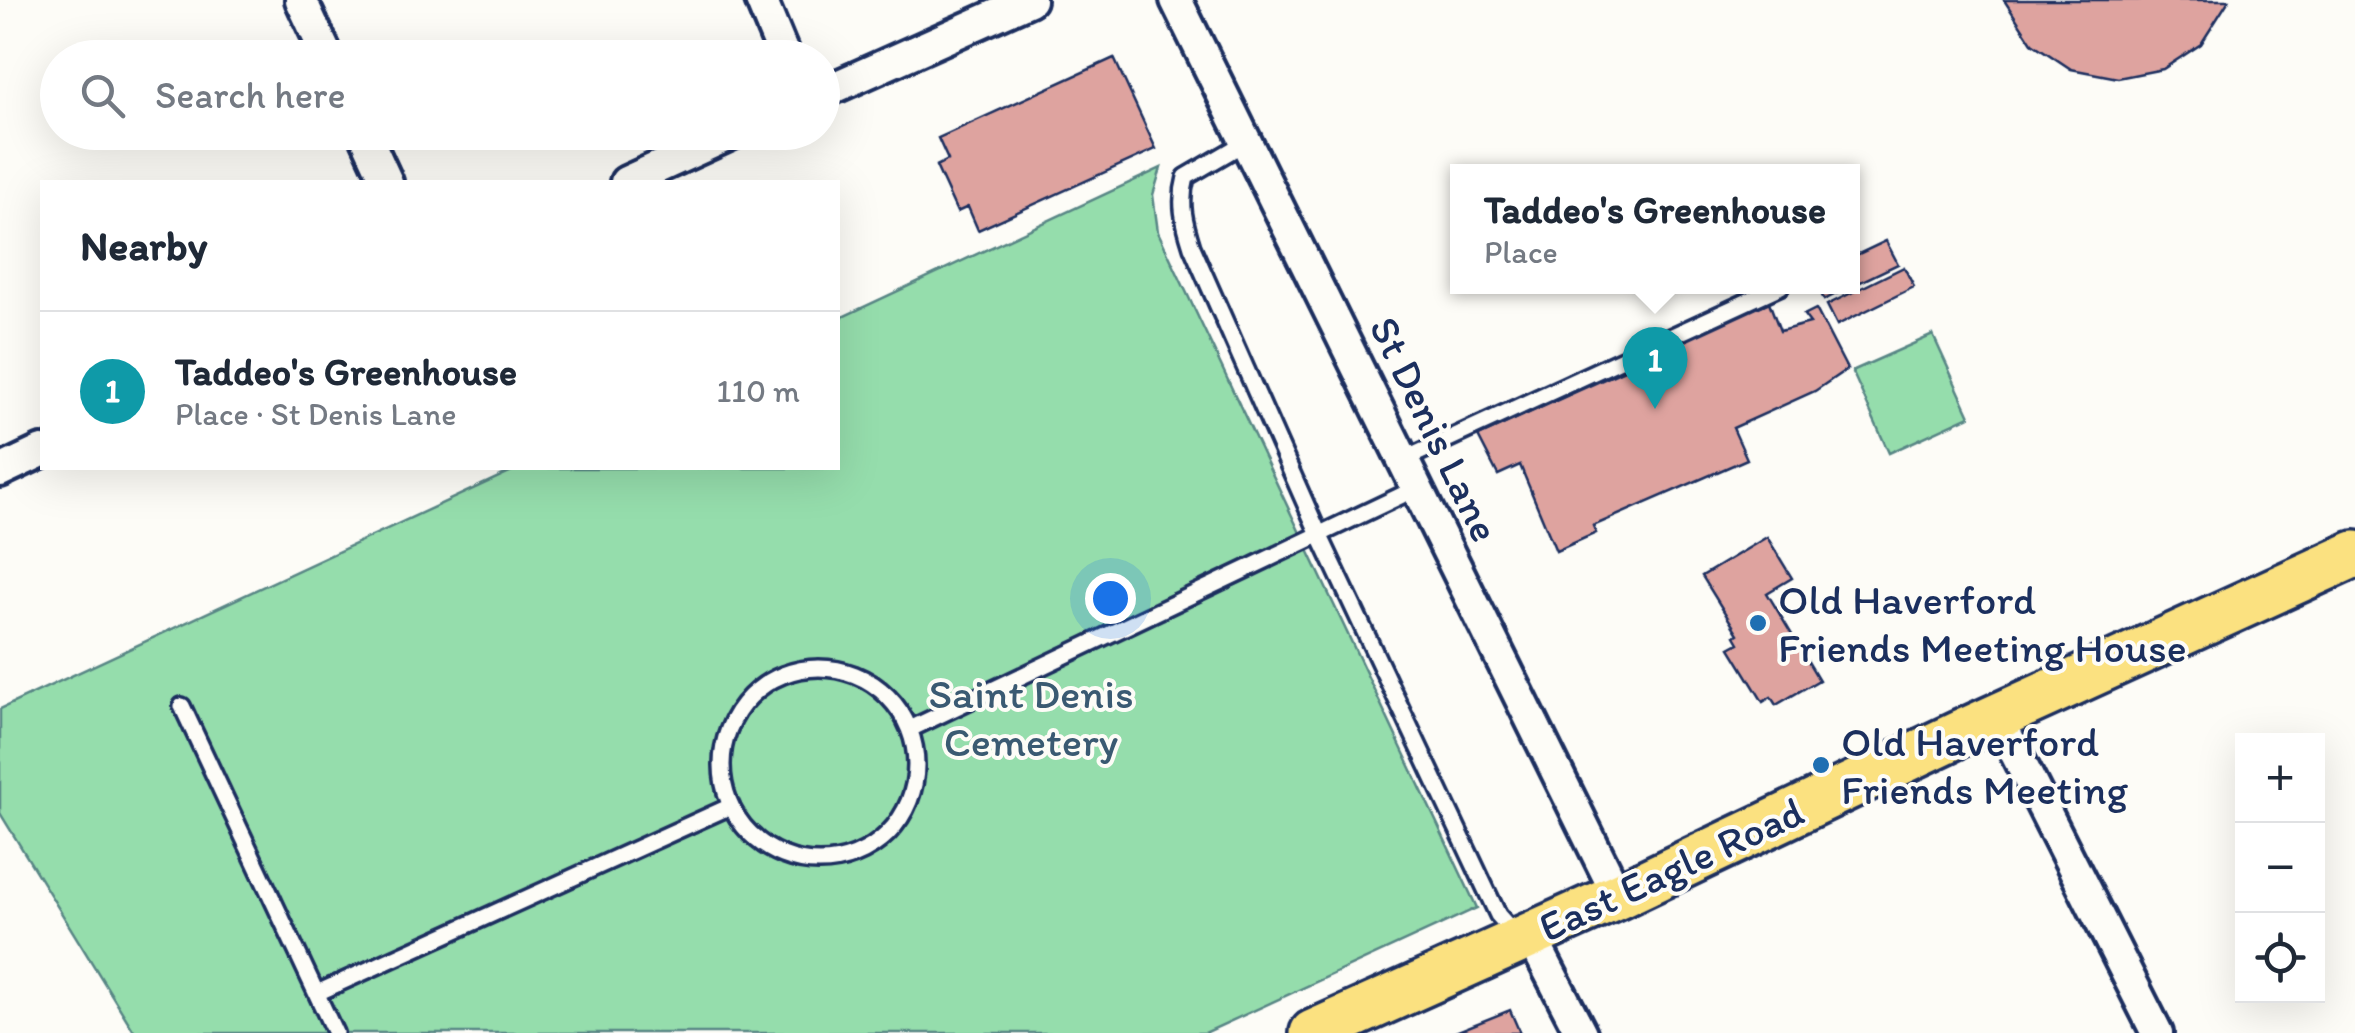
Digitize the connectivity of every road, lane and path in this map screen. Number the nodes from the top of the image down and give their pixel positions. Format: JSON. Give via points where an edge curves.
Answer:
{"nodes":[{"id":1,"x":302,"y":0,"type":"edge"},
{"id":2,"x":761,"y":0,"type":"edge"},
{"id":3,"x":1030,"y":0,"type":"edge"},
{"id":4,"x":1176,"y":0,"type":"edge"},
{"id":5,"x":320,"y":40,"type":"edge"},
{"id":6,"x":778,"y":40,"type":"edge"},
{"id":7,"x":840,"y":85,"type":"edge"},
{"id":8,"x":1246,"y":142,"type":"junction"},
{"id":9,"x":372,"y":150,"type":"edge"},
{"id":10,"x":696,"y":150,"type":"edge"},
{"id":11,"x":386,"y":180,"type":"edge"},
{"id":12,"x":630,"y":180,"type":"edge"},
{"id":13,"x":1764,"y":294,"type":"edge"},
{"id":14,"x":40,"y":452,"type":"edge"},
{"id":15,"x":1403,"y":460,"type":"junction"},
{"id":16,"x":0,"y":471,"type":"edge"},
{"id":17,"x":1417,"y":488,"type":"junction"},
{"id":18,"x":1318,"y":532,"type":"junction"},
{"id":19,"x":2355,"y":554,"type":"edge"},
{"id":20,"x":182,"y":706,"type":"dead end"},
{"id":21,"x":1998,"y":718,"type":"junction"},
{"id":22,"x":910,"y":729,"type":"junction"},
{"id":23,"x":731,"y":806,"type":"junction"},
{"id":24,"x":1618,"y":896,"type":"junction"},
{"id":25,"x":1530,"y":934,"type":"junction"},
{"id":26,"x":317,"y":993,"type":"junction"},
{"id":27,"x":336,"y":1033,"type":"edge"},
{"id":28,"x":1313,"y":1033,"type":"edge"},
{"id":29,"x":1582,"y":1033,"type":"edge"},
{"id":30,"x":2157,"y":1033,"type":"edge"}],
"edges":[{"from":1,"to":5,"type":"street"},
{"from":2,"to":6,"type":"street"},
{"from":3,"to":7,"type":"street"},
{"from":4,"to":8,"type":"street","name":"St Denis Lane"},
{"from":8,"to":15,"type":"street","name":"St Denis Lane"},
{"from":8,"to":18,"type":"lane","via":[[1186,177],[1182,219]]},
{"from":9,"to":11,"type":"street"},
{"from":10,"to":12,"type":"street"},
{"from":13,"to":15,"type":"lane"},
{"from":14,"to":16,"type":"street"},
{"from":15,"to":17,"type":"street","name":"St Denis Lane"},
{"from":17,"to":18,"type":"lane"},
{"from":17,"to":24,"type":"street","name":"St Denis Lane"},
{"from":18,"to":22,"type":"lane"},
{"from":18,"to":25,"type":"lane","via":[[1498,915]]},
{"from":19,"to":21,"type":"main road","name":"East Eagle Road"},
{"from":20,"to":26,"type":"lane"},
{"from":21,"to":24,"type":"main road","name":"East Eagle Road"},
{"from":21,"to":30,"type":"street"},
{"from":22,"to":23,"type":"lane","via":[[917,762],[913,794],[897,824],[873,846],[842,860],[809,862],[778,852],[750,834]]},
{"from":22,"to":23,"type":"lane","via":[[871,682],[842,670],[780,676],[734,716],[722,776]]},
{"from":23,"to":26,"type":"lane"},
{"from":24,"to":25,"type":"main road","name":"East Eagle Road"},
{"from":25,"to":28,"type":"main road","name":"East Eagle Road"},
{"from":25,"to":29,"type":"street"},
{"from":26,"to":27,"type":"lane"}]}
